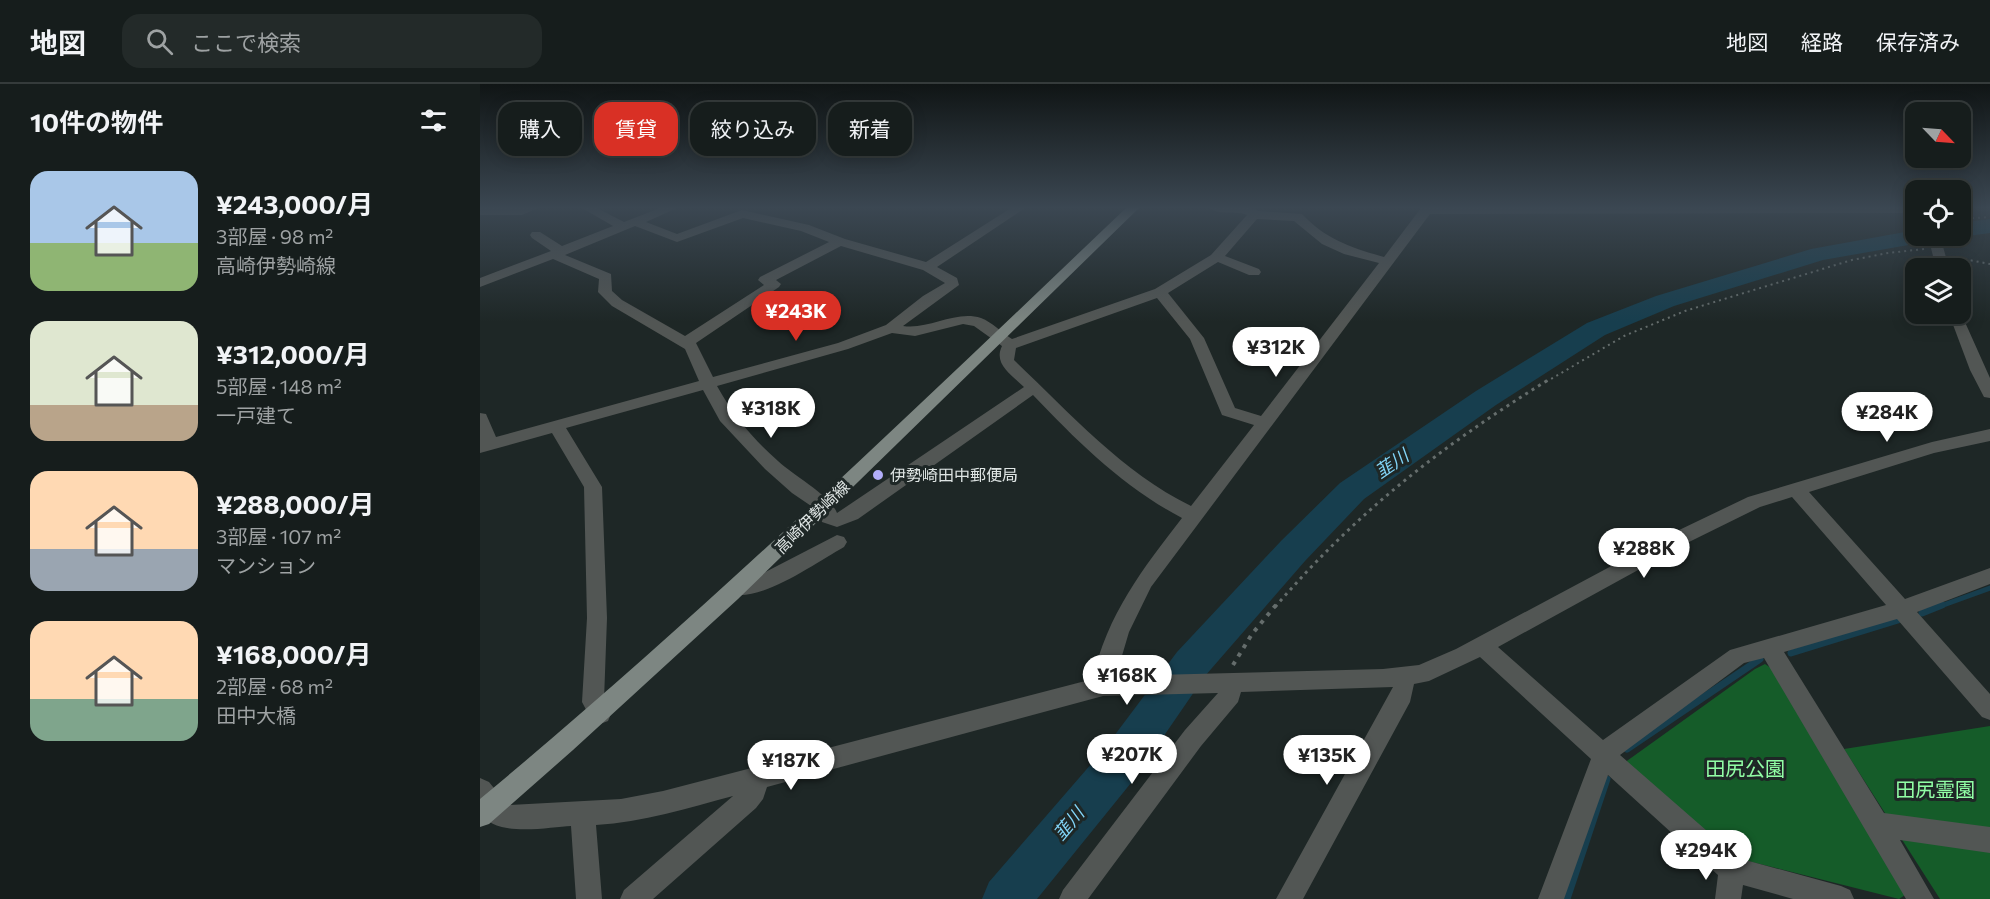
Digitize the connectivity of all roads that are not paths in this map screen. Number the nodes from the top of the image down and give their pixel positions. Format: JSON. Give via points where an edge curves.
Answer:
{"nodes":[{"id":1,"x":549,"y":246,"type":"edge"},
{"id":2,"x":576,"y":246,"type":"edge"},
{"id":3,"x":832,"y":246,"type":"edge"},
{"id":4,"x":854,"y":246,"type":"edge"},
{"id":5,"x":960,"y":246,"type":"edge"},
{"id":6,"x":1096,"y":246,"type":"edge"},
{"id":7,"x":1227,"y":246,"type":"edge"},
{"id":8,"x":1334,"y":246,"type":"edge"},
{"id":9,"x":1398,"y":246,"type":"edge"},
{"id":10,"x":558,"y":253,"type":"junction"},
{"id":11,"x":1217,"y":257,"type":"junction"},
{"id":12,"x":1386,"y":261,"type":"junction"},
{"id":13,"x":928,"y":267,"type":"junction"},
{"id":14,"x":1254,"y":272,"type":"dead end"},
{"id":15,"x":480,"y":283,"type":"edge"},
{"id":16,"x":1160,"y":292,"type":"junction"},
{"id":17,"x":1960,"y":324,"type":"edge"},
{"id":18,"x":891,"y":328,"type":"junction"},
{"id":19,"x":1004,"y":341,"type":"junction"},
{"id":20,"x":687,"y":342,"type":"junction"},
{"id":21,"x":707,"y":382,"type":"junction"},
{"id":22,"x":1034,"y":387,"type":"junction"},
{"id":23,"x":1990,"y":393,"type":"edge"},
{"id":24,"x":480,"y":418,"type":"edge"},
{"id":25,"x":1263,"y":422,"type":"junction"},
{"id":26,"x":556,"y":425,"type":"junction"},
{"id":27,"x":1990,"y":435,"type":"edge"},
{"id":28,"x":485,"y":446,"type":"edge"},
{"id":29,"x":1795,"y":488,"type":"junction"},
{"id":30,"x":825,"y":506,"type":"junction"},
{"id":31,"x":1192,"y":515,"type":"junction"},
{"id":32,"x":837,"y":542,"type":"dead end"},
{"id":33,"x":1990,"y":576,"type":"edge"},
{"id":34,"x":738,"y":588,"type":"junction"},
{"id":35,"x":1902,"y":609,"type":"junction"},
{"id":36,"x":1482,"y":646,"type":"junction"},
{"id":37,"x":1768,"y":647,"type":"junction"},
{"id":38,"x":1402,"y":678,"type":"junction"},
{"id":39,"x":1222,"y":683,"type":"junction"},
{"id":40,"x":1104,"y":686,"type":"junction"},
{"id":41,"x":1990,"y":710,"type":"edge"},
{"id":42,"x":600,"y":714,"type":"junction"},
{"id":43,"x":1605,"y":757,"type":"junction"},
{"id":44,"x":757,"y":779,"type":"junction"},
{"id":45,"x":484,"y":803,"type":"edge"},
{"id":46,"x":584,"y":814,"type":"junction"},
{"id":47,"x":1878,"y":825,"type":"junction"},
{"id":48,"x":1990,"y":840,"type":"edge"},
{"id":49,"x":1732,"y":869,"type":"junction"},
{"id":50,"x":589,"y":899,"type":"edge"},
{"id":51,"x":633,"y":899,"type":"edge"},
{"id":52,"x":1072,"y":899,"type":"edge"},
{"id":53,"x":1289,"y":899,"type":"edge"},
{"id":54,"x":1551,"y":899,"type":"edge"},
{"id":55,"x":1728,"y":899,"type":"edge"},
{"id":56,"x":1841,"y":899,"type":"edge"},
{"id":57,"x":1922,"y":899,"type":"edge"}],
"edges":[{"from":1,"to":10,"type":"street"},
{"from":2,"to":10,"type":"street"},
{"from":3,"to":20,"type":"street","via":[[765,280],[774,284]]},
{"from":4,"to":13,"type":"street"},
{"from":5,"to":13,"type":"street"},
{"from":6,"to":19,"type":"main road","name":"高崎伊勢崎線"},
{"from":7,"to":11,"type":"street"},
{"from":8,"to":12,"type":"street"},
{"from":9,"to":12,"type":"street"},
{"from":10,"to":15,"type":"street"},
{"from":10,"to":20,"type":"street","via":[[606,277],[605,292],[617,303]]},
{"from":11,"to":14,"type":"street"},
{"from":11,"to":16,"type":"street"},
{"from":12,"to":25,"type":"street"},
{"from":13,"to":18,"type":"street","via":[[952,280],[952,285]]},
{"from":16,"to":19,"type":"street"},
{"from":16,"to":25,"type":"street","via":[[1197,338],[1228,411]]},
{"from":17,"to":23,"type":"street"},
{"from":18,"to":19,"type":"street","via":[[915,332],[963,320],[978,322]]},
{"from":18,"to":21,"type":"street","via":[[843,346]]},
{"from":19,"to":22,"type":"street","via":[[1007,361]]},
{"from":19,"to":30,"type":"main road","name":"高崎伊勢崎線"},
{"from":20,"to":21,"type":"street"},
{"from":21,"to":26,"type":"street"},
{"from":21,"to":30,"type":"street","via":[[726,417],[771,465]]},
{"from":22,"to":30,"type":"street","via":[[851,514],[837,520],[829,516]]},
{"from":22,"to":31,"type":"street","via":[[1104,459],[1137,485]]},
{"from":24,"to":28,"type":"street"},
{"from":25,"to":31,"type":"street"},
{"from":26,"to":28,"type":"street"},
{"from":26,"to":42,"type":"street","via":[[593,487],[597,618],[593,702]]},
{"from":27,"to":29,"type":"street"},
{"from":29,"to":35,"type":"street"},
{"from":29,"to":36,"type":"street","via":[[1754,502],[1682,537]]},
{"from":30,"to":34,"type":"main road","name":"高崎伊勢崎線"},
{"from":31,"to":40,"type":"street","via":[[1134,598],[1106,669]]},
{"from":32,"to":34,"type":"street","via":[[758,585]]},
{"from":33,"to":35,"type":"street"},
{"from":34,"to":42,"type":"main road","name":"高崎伊勢崎線"},
{"from":35,"to":37,"type":"street"},
{"from":35,"to":41,"type":"street"},
{"from":36,"to":38,"type":"street","via":[[1436,669]]},
{"from":36,"to":43,"type":"street"},
{"from":37,"to":43,"type":"street","via":[[1738,656],[1613,746]]},
{"from":37,"to":47,"type":"street"},
{"from":38,"to":39,"type":"street"},
{"from":38,"to":53,"type":"street","via":[[1402,695]]},
{"from":39,"to":40,"type":"street"},
{"from":39,"to":52,"type":"street","via":[[1230,695]]},
{"from":40,"to":44,"type":"street"},
{"from":42,"to":45,"type":"main road","name":"高崎伊勢崎線"},
{"from":43,"to":49,"type":"street"},
{"from":43,"to":54,"type":"street","via":[[1596,772]]},
{"from":44,"to":46,"type":"street","via":[[663,803]]},
{"from":44,"to":51,"type":"street","via":[[747,800]]},
{"from":45,"to":46,"type":"street","via":[[510,817]]},
{"from":46,"to":50,"type":"street"},
{"from":47,"to":48,"type":"street"},
{"from":47,"to":57,"type":"street"},
{"from":49,"to":55,"type":"street"},
{"from":49,"to":56,"type":"street"}]}
